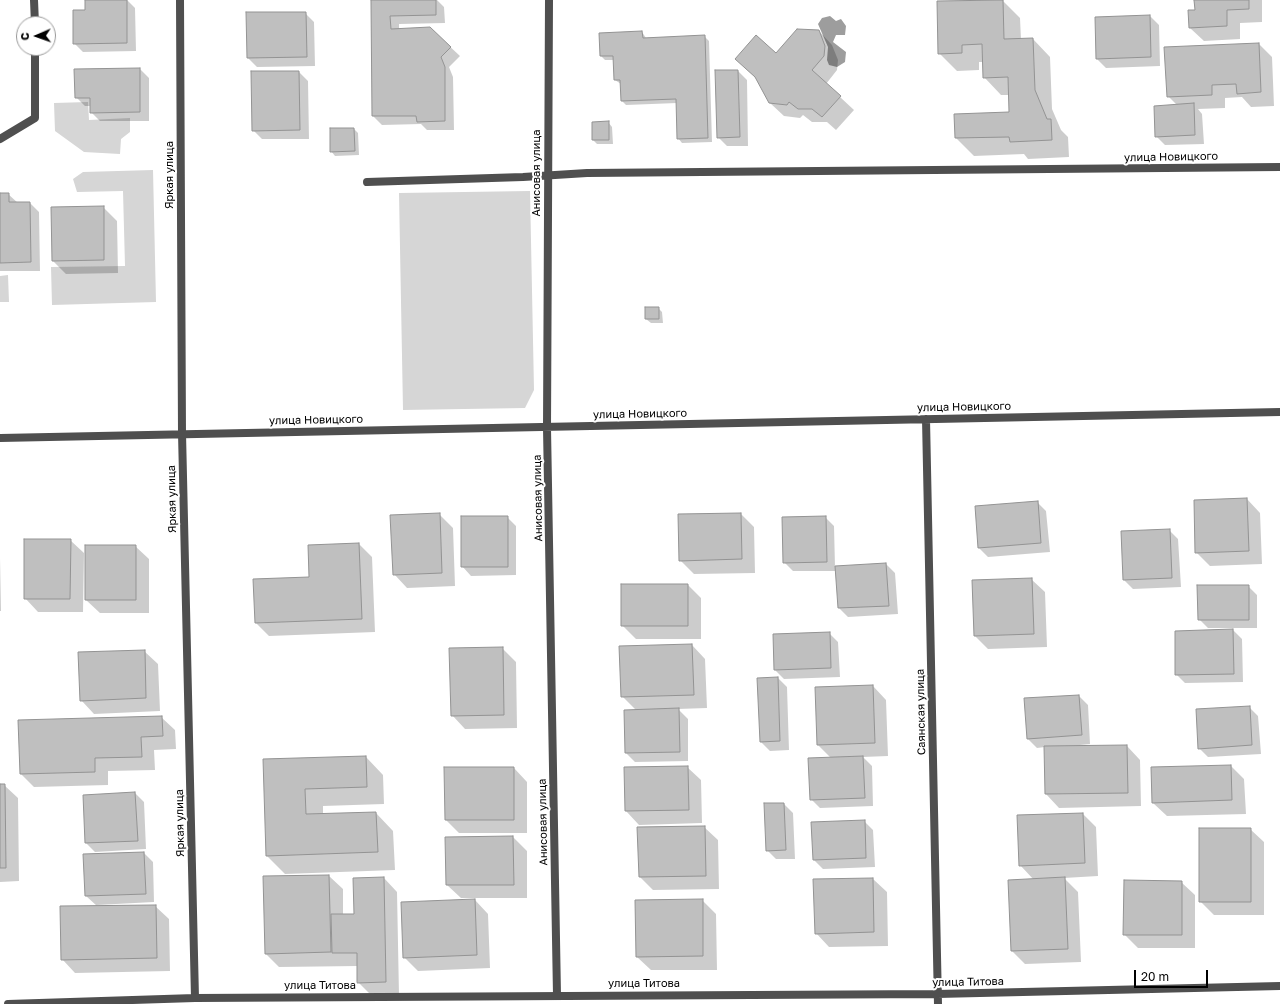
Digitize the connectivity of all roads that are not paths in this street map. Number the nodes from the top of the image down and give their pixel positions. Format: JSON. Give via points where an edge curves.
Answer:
{"nodes":[{"id":1,"x":34,"y":0,"type":"edge"},
{"id":2,"x":180,"y":0,"type":"edge"},
{"id":3,"x":549,"y":0,"type":"edge"},
{"id":4,"x":35,"y":16,"type":"edge"},
{"id":5,"x":35,"y":56,"type":"edge"},
{"id":6,"x":0,"y":139,"type":"edge"},
{"id":7,"x":1280,"y":167,"type":"edge"},
{"id":8,"x":548,"y":175,"type":"junction"},
{"id":9,"x":367,"y":182,"type":"dead end"},
{"id":10,"x":1280,"y":412,"type":"edge"},
{"id":11,"x":926,"y":419,"type":"junction"},
{"id":12,"x":547,"y":428,"type":"junction"},
{"id":13,"x":182,"y":433,"type":"junction"},
{"id":14,"x":0,"y":438,"type":"edge"},
{"id":15,"x":1280,"y":986,"type":"edge"},
{"id":16,"x":938,"y":994,"type":"junction"},
{"id":17,"x":557,"y":995,"type":"junction"},
{"id":18,"x":195,"y":998,"type":"junction"},
{"id":19,"x":8,"y":1004,"type":"edge"},
{"id":20,"x":938,"y":1004,"type":"edge"}],
"edges":[{"from":1,"to":4,"type":"street"},
{"from":2,"to":13,"type":"street","name":"Яркая улица"},
{"from":3,"to":8,"type":"street","name":"Анисовая улица"},
{"from":5,"to":6,"type":"street","via":[[34,118]]},
{"from":7,"to":8,"type":"street","name":"улица Новицкого"},
{"from":8,"to":9,"type":"street","name":"улица Новицкого"},
{"from":8,"to":12,"type":"street","name":"Анисовая улица"},
{"from":10,"to":11,"type":"street","name":"улица Новицкого"},
{"from":11,"to":12,"type":"street","name":"улица Новицкого"},
{"from":11,"to":16,"type":"street","name":"Саянская улица"},
{"from":12,"to":13,"type":"street","name":"улица Новицкого"},
{"from":12,"to":17,"type":"street","name":"Анисовая улица"},
{"from":13,"to":14,"type":"street","name":"улица Новицкого"},
{"from":13,"to":18,"type":"street","name":"Яркая улица"},
{"from":15,"to":16,"type":"street","name":"улица Титова"},
{"from":16,"to":17,"type":"street","name":"улица Титова"},
{"from":16,"to":20,"type":"street","name":"Саянская улица"},
{"from":17,"to":18,"type":"street","name":"улица Титова"},
{"from":18,"to":19,"type":"street","name":"улица Титова"}]}
